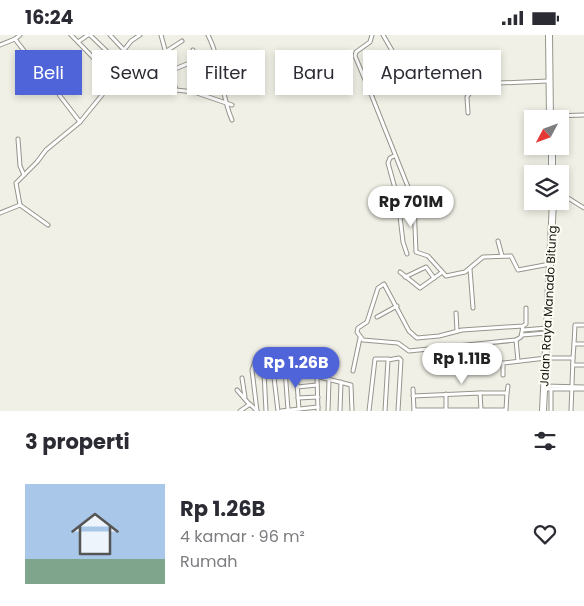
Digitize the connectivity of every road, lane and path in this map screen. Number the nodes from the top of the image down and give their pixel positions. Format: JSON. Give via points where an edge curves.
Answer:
{"nodes":[{"id":1,"x":20,"y":35,"type":"edge"},
{"id":2,"x":71,"y":35,"type":"edge"},
{"id":3,"x":89,"y":35,"type":"edge"},
{"id":4,"x":110,"y":35,"type":"edge"},
{"id":5,"x":128,"y":35,"type":"edge"},
{"id":6,"x":140,"y":35,"type":"edge"},
{"id":7,"x":161,"y":35,"type":"edge"},
{"id":8,"x":208,"y":35,"type":"edge"},
{"id":9,"x":372,"y":35,"type":"edge"},
{"id":10,"x":383,"y":35,"type":"edge"},
{"id":11,"x":550,"y":35,"type":"edge"},
{"id":12,"x":15,"y":39,"type":"junction"},
{"id":13,"x":133,"y":39,"type":"junction"},
{"id":14,"x":182,"y":41,"type":"dead end"},
{"id":15,"x":78,"y":43,"type":"junction"},
{"id":16,"x":0,"y":45,"type":"edge"},
{"id":17,"x":124,"y":49,"type":"joint"},
{"id":18,"x":105,"y":50,"type":"edge"},
{"id":19,"x":165,"y":50,"type":"edge"},
{"id":20,"x":168,"y":50,"type":"edge"},
{"id":21,"x":392,"y":50,"type":"edge"},
{"id":22,"x":92,"y":57,"type":"edge"},
{"id":23,"x":363,"y":75,"type":"edge"},
{"id":24,"x":549,"y":81,"type":"junction"},
{"id":25,"x":177,"y":91,"type":"edge"},
{"id":26,"x":102,"y":95,"type":"edge"},
{"id":27,"x":371,"y":95,"type":"edge"},
{"id":28,"x":226,"y":104,"type":"junction"},
{"id":29,"x":232,"y":105,"type":"dead end"},
{"id":30,"x":550,"y":110,"type":"edge"},
{"id":31,"x":468,"y":113,"type":"dead end"},
{"id":32,"x":584,"y":115,"type":"edge"},
{"id":33,"x":569,"y":116,"type":"edge"},
{"id":34,"x":232,"y":120,"type":"dead end"},
{"id":35,"x":80,"y":122,"type":"junction"},
{"id":36,"x":18,"y":139,"type":"dead end"},
{"id":37,"x":394,"y":156,"type":"junction"},
{"id":38,"x":24,"y":175,"type":"junction"},
{"id":39,"x":569,"y":199,"type":"edge"},
{"id":40,"x":414,"y":202,"type":"junction"},
{"id":41,"x":20,"y":205,"type":"junction"},
{"id":42,"x":403,"y":205,"type":"junction"},
{"id":43,"x":399,"y":208,"type":"junction"},
{"id":44,"x":584,"y":208,"type":"edge"},
{"id":45,"x":553,"y":210,"type":"edge"},
{"id":46,"x":385,"y":212,"type":"dead end"},
{"id":47,"x":0,"y":213,"type":"edge"},
{"id":48,"x":48,"y":225,"type":"dead end"},
{"id":49,"x":498,"y":241,"type":"dead end"},
{"id":50,"x":407,"y":253,"type":"dead end"},
{"id":51,"x":502,"y":256,"type":"junction"},
{"id":52,"x":551,"y":264,"type":"junction"},
{"id":53,"x":470,"y":268,"type":"junction"},
{"id":54,"x":400,"y":272,"type":"dead end"},
{"id":55,"x":441,"y":273,"type":"junction"},
{"id":56,"x":405,"y":277,"type":"junction"},
{"id":57,"x":434,"y":278,"type":"junction"},
{"id":58,"x":397,"y":306,"type":"junction"},
{"id":59,"x":526,"y":307,"type":"dead end"},
{"id":60,"x":474,"y":309,"type":"dead end"},
{"id":61,"x":456,"y":313,"type":"dead end"},
{"id":62,"x":377,"y":317,"type":"dead end"},
{"id":63,"x":584,"y":325,"type":"edge"},
{"id":64,"x":547,"y":330,"type":"junction"},
{"id":65,"x":457,"y":331,"type":"junction"},
{"id":66,"x":523,"y":331,"type":"junction"},
{"id":67,"x":360,"y":338,"type":"junction"},
{"id":68,"x":516,"y":340,"type":"junction"},
{"id":69,"x":574,"y":344,"type":"junction"},
{"id":70,"x":584,"y":344,"type":"edge"},
{"id":71,"x":546,"y":358,"type":"junction"},
{"id":72,"x":573,"y":358,"type":"junction"},
{"id":73,"x":256,"y":359,"type":"dead end"},
{"id":74,"x":389,"y":359,"type":"junction"},
{"id":75,"x":518,"y":361,"type":"junction"},
{"id":76,"x":574,"y":365,"type":"junction"},
{"id":77,"x":584,"y":365,"type":"edge"},
{"id":78,"x":285,"y":369,"type":"junction"},
{"id":79,"x":296,"y":371,"type":"junction"},
{"id":80,"x":353,"y":371,"type":"dead end"},
{"id":81,"x":264,"y":372,"type":"dead end"},
{"id":82,"x":503,"y":375,"type":"dead end"},
{"id":83,"x":318,"y":376,"type":"junction"},
{"id":84,"x":242,"y":378,"type":"dead end"},
{"id":85,"x":329,"y":380,"type":"junction"},
{"id":86,"x":341,"y":382,"type":"junction"},
{"id":87,"x":318,"y":385,"type":"junction"},
{"id":88,"x":297,"y":387,"type":"junction"},
{"id":89,"x":508,"y":387,"type":"dead end"},
{"id":90,"x":547,"y":388,"type":"junction"},
{"id":91,"x":572,"y":388,"type":"junction"},
{"id":92,"x":584,"y":388,"type":"edge"},
{"id":93,"x":413,"y":389,"type":"dead end"},
{"id":94,"x":237,"y":390,"type":"dead end"},
{"id":95,"x":480,"y":393,"type":"junction"},
{"id":96,"x":507,"y":393,"type":"junction"},
{"id":97,"x":446,"y":394,"type":"junction"},
{"id":98,"x":413,"y":396,"type":"junction"},
{"id":99,"x":245,"y":397,"type":"junction"},
{"id":100,"x":318,"y":397,"type":"junction"},
{"id":101,"x":298,"y":398,"type":"junction"},
{"id":102,"x":250,"y":405,"type":"junction"},
{"id":103,"x":299,"y":409,"type":"junction"},
{"id":104,"x":318,"y":409,"type":"edge"},
{"id":105,"x":288,"y":410,"type":"edge"},
{"id":106,"x":294,"y":410,"type":"edge"},
{"id":107,"x":414,"y":410,"type":"edge"},
{"id":108,"x":446,"y":410,"type":"edge"},
{"id":109,"x":240,"y":411,"type":"edge"},
{"id":110,"x":257,"y":411,"type":"edge"},
{"id":111,"x":266,"y":411,"type":"edge"},
{"id":112,"x":280,"y":411,"type":"edge"},
{"id":113,"x":328,"y":411,"type":"edge"},
{"id":114,"x":340,"y":411,"type":"edge"},
{"id":115,"x":352,"y":411,"type":"edge"},
{"id":116,"x":369,"y":411,"type":"edge"},
{"id":117,"x":385,"y":411,"type":"edge"},
{"id":118,"x":398,"y":411,"type":"edge"},
{"id":119,"x":481,"y":411,"type":"edge"},
{"id":120,"x":543,"y":411,"type":"edge"},
{"id":121,"x":551,"y":411,"type":"edge"},
{"id":122,"x":571,"y":411,"type":"edge"}],
"edges":[{"from":1,"to":12,"type":"street"},
{"from":2,"to":15,"type":"street"},
{"from":3,"to":15,"type":"street"},
{"from":3,"to":18,"type":"street"},
{"from":4,"to":17,"type":"street"},
{"from":5,"to":13,"type":"street"},
{"from":6,"to":13,"type":"street"},
{"from":7,"to":19,"type":"street"},
{"from":8,"to":28,"type":"street","via":[[217,57]]},
{"from":9,"to":23,"type":"street","via":[[370,42],[355,56]]},
{"from":10,"to":21,"type":"street"},
{"from":11,"to":24,"type":"highway"},
{"from":12,"to":16,"type":"street"},
{"from":12,"to":35,"type":"street","via":[[32,63],[52,80]]},
{"from":13,"to":17,"type":"street"},
{"from":14,"to":20,"type":"street"},
{"from":15,"to":22,"type":"street"},
{"from":24,"to":30,"type":"highway"},
{"from":24,"to":31,"type":"street","via":[[476,84],[467,97]]},
{"from":25,"to":28,"type":"street","via":[[194,92]]},
{"from":26,"to":35,"type":"street"},
{"from":27,"to":37,"type":"street"},
{"from":28,"to":29,"type":"street"},
{"from":28,"to":34,"type":"street"},
{"from":32,"to":33,"type":"street"},
{"from":35,"to":38,"type":"street","via":[[46,150]]},
{"from":36,"to":38,"type":"street"},
{"from":37,"to":40,"type":"street"},
{"from":37,"to":42,"type":"street","via":[[388,163],[399,203]]},
{"from":38,"to":41,"type":"street","via":[[16,183]]},
{"from":39,"to":44,"type":"street"},
{"from":40,"to":42,"type":"street"},
{"from":40,"to":55,"type":"street","via":[[415,251],[428,256]]},
{"from":41,"to":47,"type":"street"},
{"from":41,"to":48,"type":"street"},
{"from":42,"to":43,"type":"street"},
{"from":43,"to":46,"type":"street"},
{"from":43,"to":50,"type":"street"},
{"from":45,"to":52,"type":"highway","name":"Jalan Raya Manado Bitung"},
{"from":49,"to":51,"type":"street"},
{"from":51,"to":52,"type":"street","via":[[511,256],[518,270]]},
{"from":51,"to":53,"type":"street","via":[[482,257]]},
{"from":52,"to":64,"type":"highway","name":"Jalan Raya Manado Bitung"},
{"from":53,"to":55,"type":"street","via":[[448,276]]},
{"from":53,"to":60,"type":"street"},
{"from":54,"to":56,"type":"street"},
{"from":55,"to":57,"type":"street"},
{"from":56,"to":57,"type":"street","via":[[420,288]]},
{"from":56,"to":57,"type":"street","via":[[426,267]]},
{"from":58,"to":62,"type":"street"},
{"from":58,"to":65,"type":"street","via":[[409,331],[417,338]]},
{"from":58,"to":67,"type":"street","via":[[386,285],[380,286],[367,322],[358,327]]},
{"from":59,"to":66,"type":"street"},
{"from":61,"to":65,"type":"street"},
{"from":63,"to":69,"type":"street","via":[[575,325]]},
{"from":64,"to":66,"type":"street"},
{"from":64,"to":71,"type":"highway","name":"Jalan Raya Manado Bitung"},
{"from":65,"to":66,"type":"street"},
{"from":66,"to":68,"type":"street"},
{"from":67,"to":68,"type":"street","via":[[371,343],[398,343],[409,351]]},
{"from":67,"to":80,"type":"street"},
{"from":68,"to":75,"type":"street"},
{"from":69,"to":70,"type":"street"},
{"from":69,"to":72,"type":"street"},
{"from":71,"to":72,"type":"street"},
{"from":71,"to":75,"type":"street"},
{"from":71,"to":90,"type":"highway","name":"Jalan Raya Manado Bitung"},
{"from":72,"to":76,"type":"street"},
{"from":73,"to":110,"type":"street","via":[[252,370]]},
{"from":74,"to":116,"type":"street","via":[[375,359]]},
{"from":74,"to":117,"type":"street"},
{"from":74,"to":118,"type":"street","via":[[402,359]]},
{"from":75,"to":82,"type":"street","via":[[502,363]]},
{"from":76,"to":77,"type":"street"},
{"from":76,"to":91,"type":"street"},
{"from":78,"to":79,"type":"street"},
{"from":78,"to":105,"type":"street"},
{"from":78,"to":112,"type":"street","via":[[273,369]]},
{"from":79,"to":83,"type":"street"},
{"from":79,"to":88,"type":"street"},
{"from":81,"to":111,"type":"street"},
{"from":83,"to":85,"type":"street"},
{"from":83,"to":87,"type":"street"},
{"from":84,"to":99,"type":"street"},
{"from":85,"to":86,"type":"street"},
{"from":85,"to":113,"type":"street"},
{"from":86,"to":114,"type":"street"},
{"from":86,"to":115,"type":"street","via":[[352,386]]},
{"from":87,"to":88,"type":"street"},
{"from":87,"to":100,"type":"street"},
{"from":88,"to":101,"type":"street"},
{"from":89,"to":96,"type":"street"},
{"from":90,"to":91,"type":"street"},
{"from":90,"to":91,"type":"street"},
{"from":90,"to":120,"type":"highway","name":"Jalan Raya Manado Bitung"},
{"from":90,"to":121,"type":"street"},
{"from":91,"to":92,"type":"street"},
{"from":91,"to":122,"type":"street"},
{"from":93,"to":98,"type":"street"},
{"from":94,"to":99,"type":"street"},
{"from":95,"to":96,"type":"street"},
{"from":95,"to":97,"type":"street"},
{"from":95,"to":119,"type":"street"},
{"from":96,"to":119,"type":"street","via":[[507,410]]},
{"from":97,"to":98,"type":"street"},
{"from":97,"to":108,"type":"street"},
{"from":98,"to":107,"type":"street"},
{"from":99,"to":102,"type":"street"},
{"from":100,"to":101,"type":"street"},
{"from":100,"to":104,"type":"street"},
{"from":101,"to":103,"type":"street"},
{"from":102,"to":109,"type":"street"},
{"from":102,"to":110,"type":"street"},
{"from":103,"to":104,"type":"street"},
{"from":103,"to":106,"type":"street"},
{"from":105,"to":106,"type":"street"},
{"from":105,"to":112,"type":"street"},
{"from":107,"to":108,"type":"street"},
{"from":108,"to":119,"type":"street"}]}
